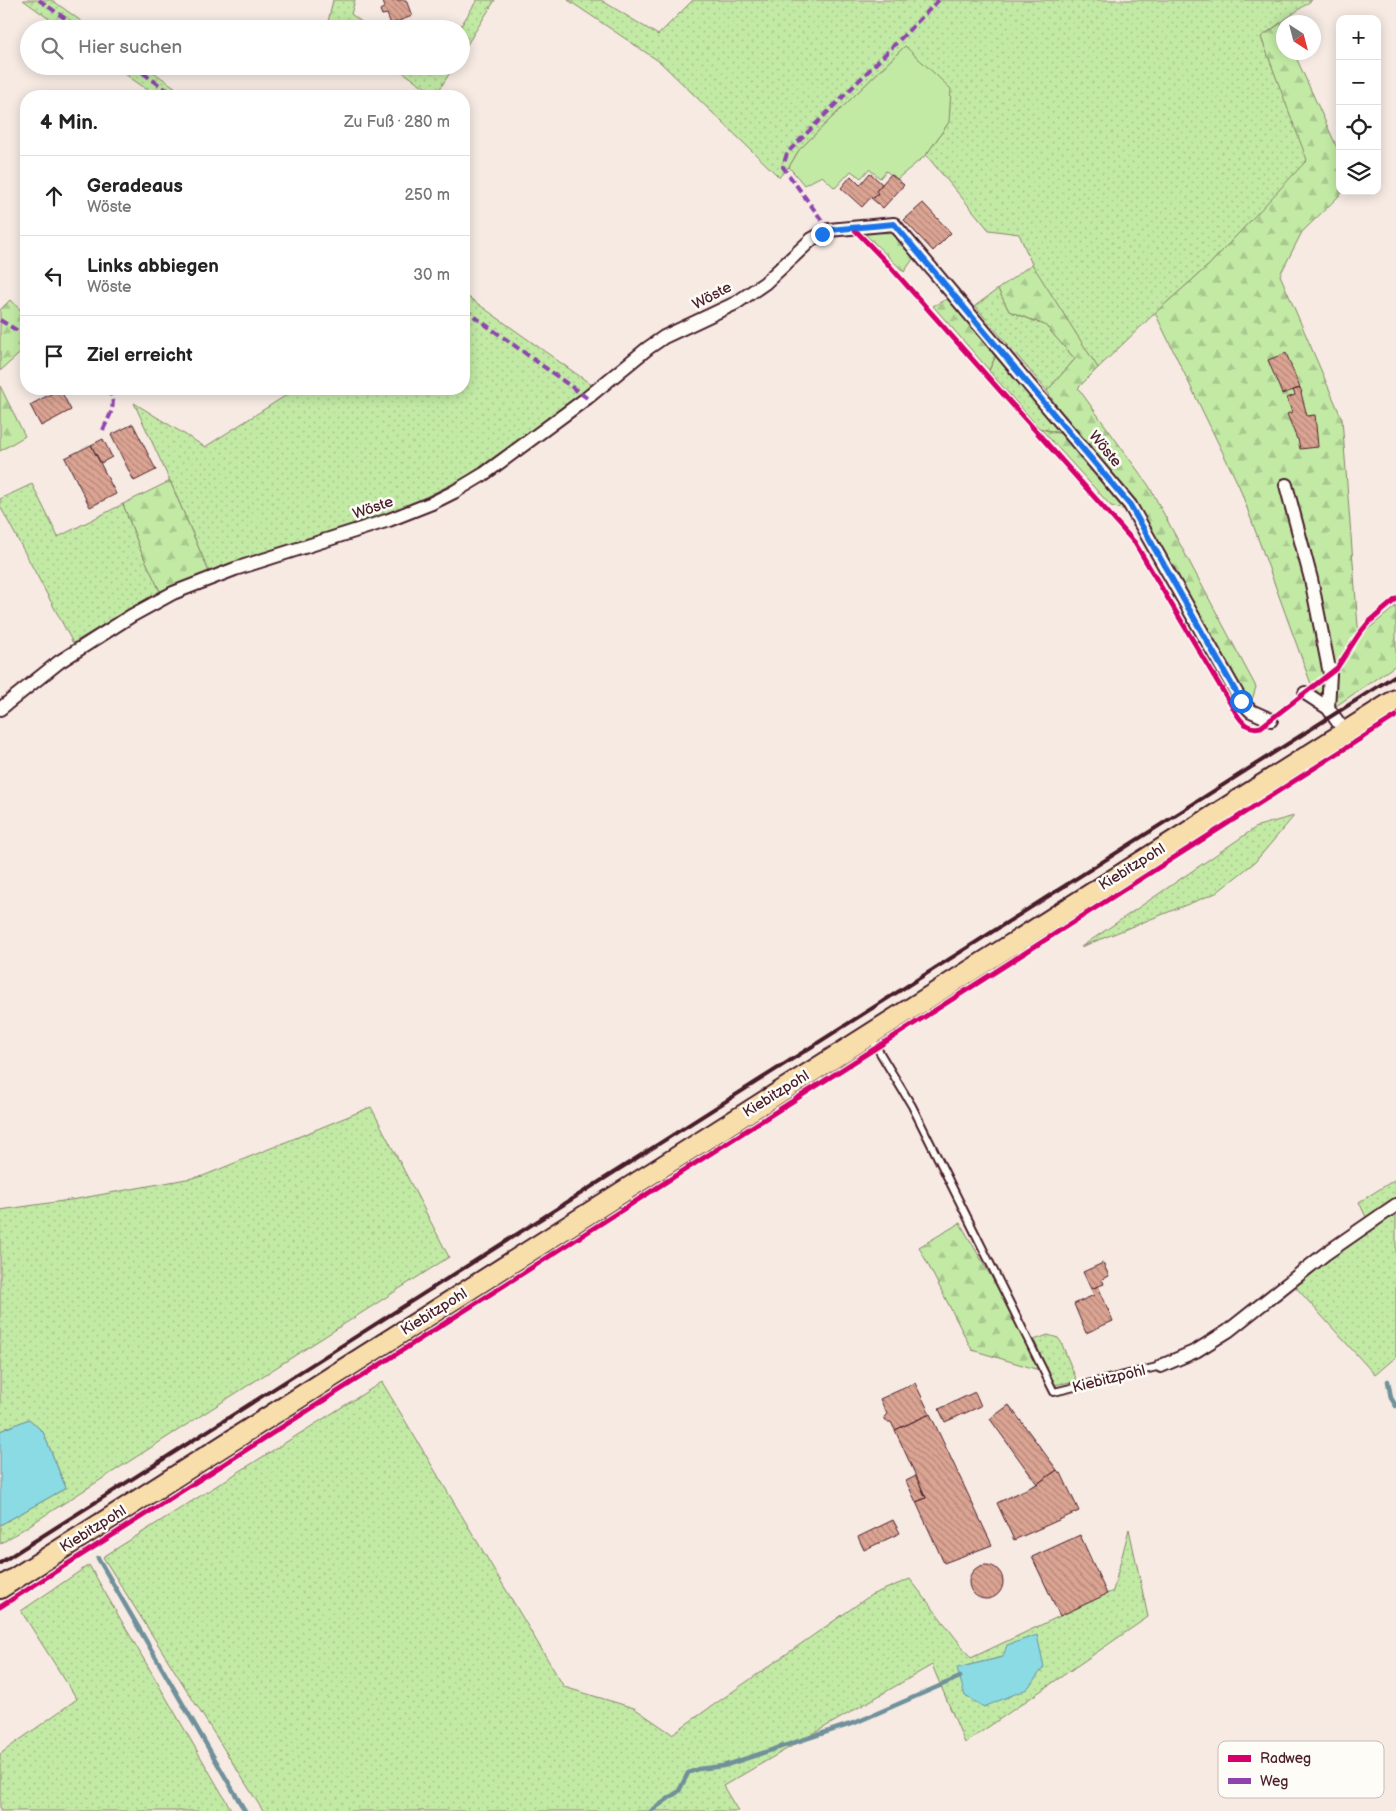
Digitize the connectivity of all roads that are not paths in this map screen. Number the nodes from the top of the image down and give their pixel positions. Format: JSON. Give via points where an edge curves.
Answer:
{"nodes":[{"id":1,"x":1286,"y":485,"type":"dead end"},
{"id":2,"x":1305,"y":693,"type":"dead end"},
{"id":3,"x":1396,"y":700,"type":"edge"},
{"id":4,"x":1328,"y":708,"type":"junction"},
{"id":5,"x":0,"y":709,"type":"edge"},
{"id":6,"x":1271,"y":720,"type":"dead end"},
{"id":7,"x":1350,"y":737,"type":"junction"},
{"id":8,"x":869,"y":1035,"type":"junction"},
{"id":9,"x":1396,"y":1206,"type":"edge"},
{"id":10,"x":1161,"y":1366,"type":"joint"},
{"id":11,"x":0,"y":1588,"type":"edge"}],
"edges":[{"from":1,"to":4,"type":"street","via":[[1311,579],[1330,674]]},
{"from":2,"to":4,"type":"street"},
{"from":3,"to":7,"type":"main road","name":"Kiebitzpohl"},
{"from":4,"to":7,"type":"street"},
{"from":5,"to":6,"type":"street","name":"Wöste","via":[[59,662],[173,593],[235,569],[389,520],[454,492],[587,398],[648,348],[736,303],[765,283],[812,239],[829,230],[894,224],[1130,505],[1241,701],[1251,711]]},
{"from":7,"to":8,"type":"main road","name":"Kiebitzpohl"},
{"from":8,"to":10,"type":"lane","name":"Kiebitzpohl","via":[[912,1106],[1054,1392]]},
{"from":8,"to":11,"type":"main road","name":"Kiebitzpohl"},
{"from":9,"to":10,"type":"street","name":"Kiebitzpohl","via":[[1325,1254],[1228,1331],[1196,1352]]}]}
